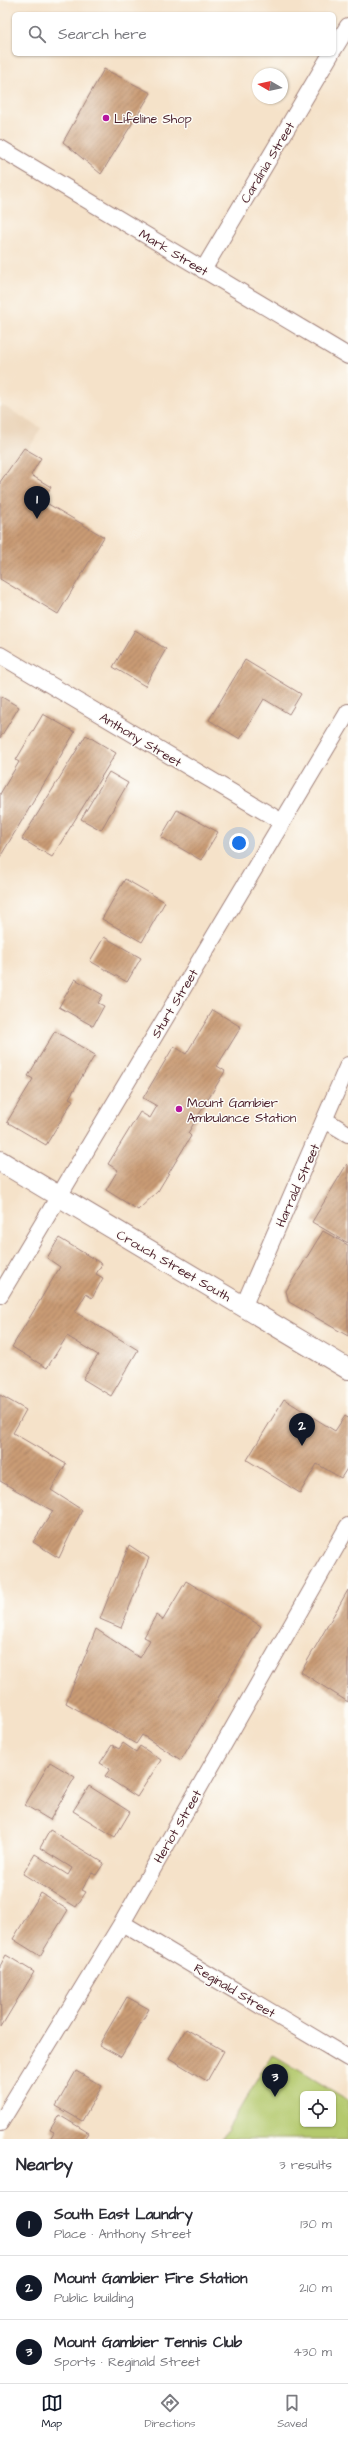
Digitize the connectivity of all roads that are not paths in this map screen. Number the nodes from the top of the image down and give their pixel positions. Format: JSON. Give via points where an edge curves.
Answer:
{"nodes":[{"id":1,"x":348,"y":26,"type":"edge"},
{"id":2,"x":336,"y":47,"type":"edge"},
{"id":3,"x":330,"y":56,"type":"edge"},
{"id":4,"x":0,"y":148,"type":"edge"},
{"id":5,"x":203,"y":270,"type":"junction"},
{"id":6,"x":348,"y":356,"type":"edge"},
{"id":7,"x":0,"y":655,"type":"edge"},
{"id":8,"x":348,"y":712,"type":"edge"},
{"id":9,"x":282,"y":822,"type":"junction"},
{"id":10,"x":348,"y":1066,"type":"edge"},
{"id":11,"x":325,"y":1120,"type":"junction"},
{"id":12,"x":348,"y":1134,"type":"edge"},
{"id":13,"x":0,"y":1161,"type":"edge"},
{"id":14,"x":59,"y":1196,"type":"junction"},
{"id":15,"x":0,"y":1295,"type":"edge"},
{"id":16,"x":244,"y":1305,"type":"junction"},
{"id":17,"x":348,"y":1369,"type":"edge"},
{"id":18,"x":348,"y":1526,"type":"edge"},
{"id":19,"x":122,"y":1923,"type":"junction"},
{"id":20,"x":347,"y":2054,"type":"edge"},
{"id":21,"x":0,"y":2123,"type":"edge"}],
"edges":[{"from":1,"to":2,"type":"street"},
{"from":3,"to":5,"type":"street","name":"Cardinia Street"},
{"from":4,"to":5,"type":"street","name":"Mark Street"},
{"from":5,"to":6,"type":"street","name":"Mark Street"},
{"from":7,"to":9,"type":"street","name":"Anthony Street"},
{"from":8,"to":9,"type":"street","name":"Sturt Street"},
{"from":9,"to":14,"type":"street","name":"Sturt Street"},
{"from":10,"to":11,"type":"street","name":"Harrald Street"},
{"from":11,"to":12,"type":"street"},
{"from":11,"to":16,"type":"street","name":"Harrald Street"},
{"from":13,"to":14,"type":"street","name":"Crouch Street South"},
{"from":14,"to":15,"type":"street","name":"Sturt Street"},
{"from":14,"to":16,"type":"street","name":"Crouch Street South"},
{"from":16,"to":17,"type":"street","name":"Crouch Street South"},
{"from":18,"to":19,"type":"street","name":"Heriot Street"},
{"from":19,"to":20,"type":"street","name":"Reginald Street"},
{"from":19,"to":21,"type":"street","name":"Heriot Street"}]}
